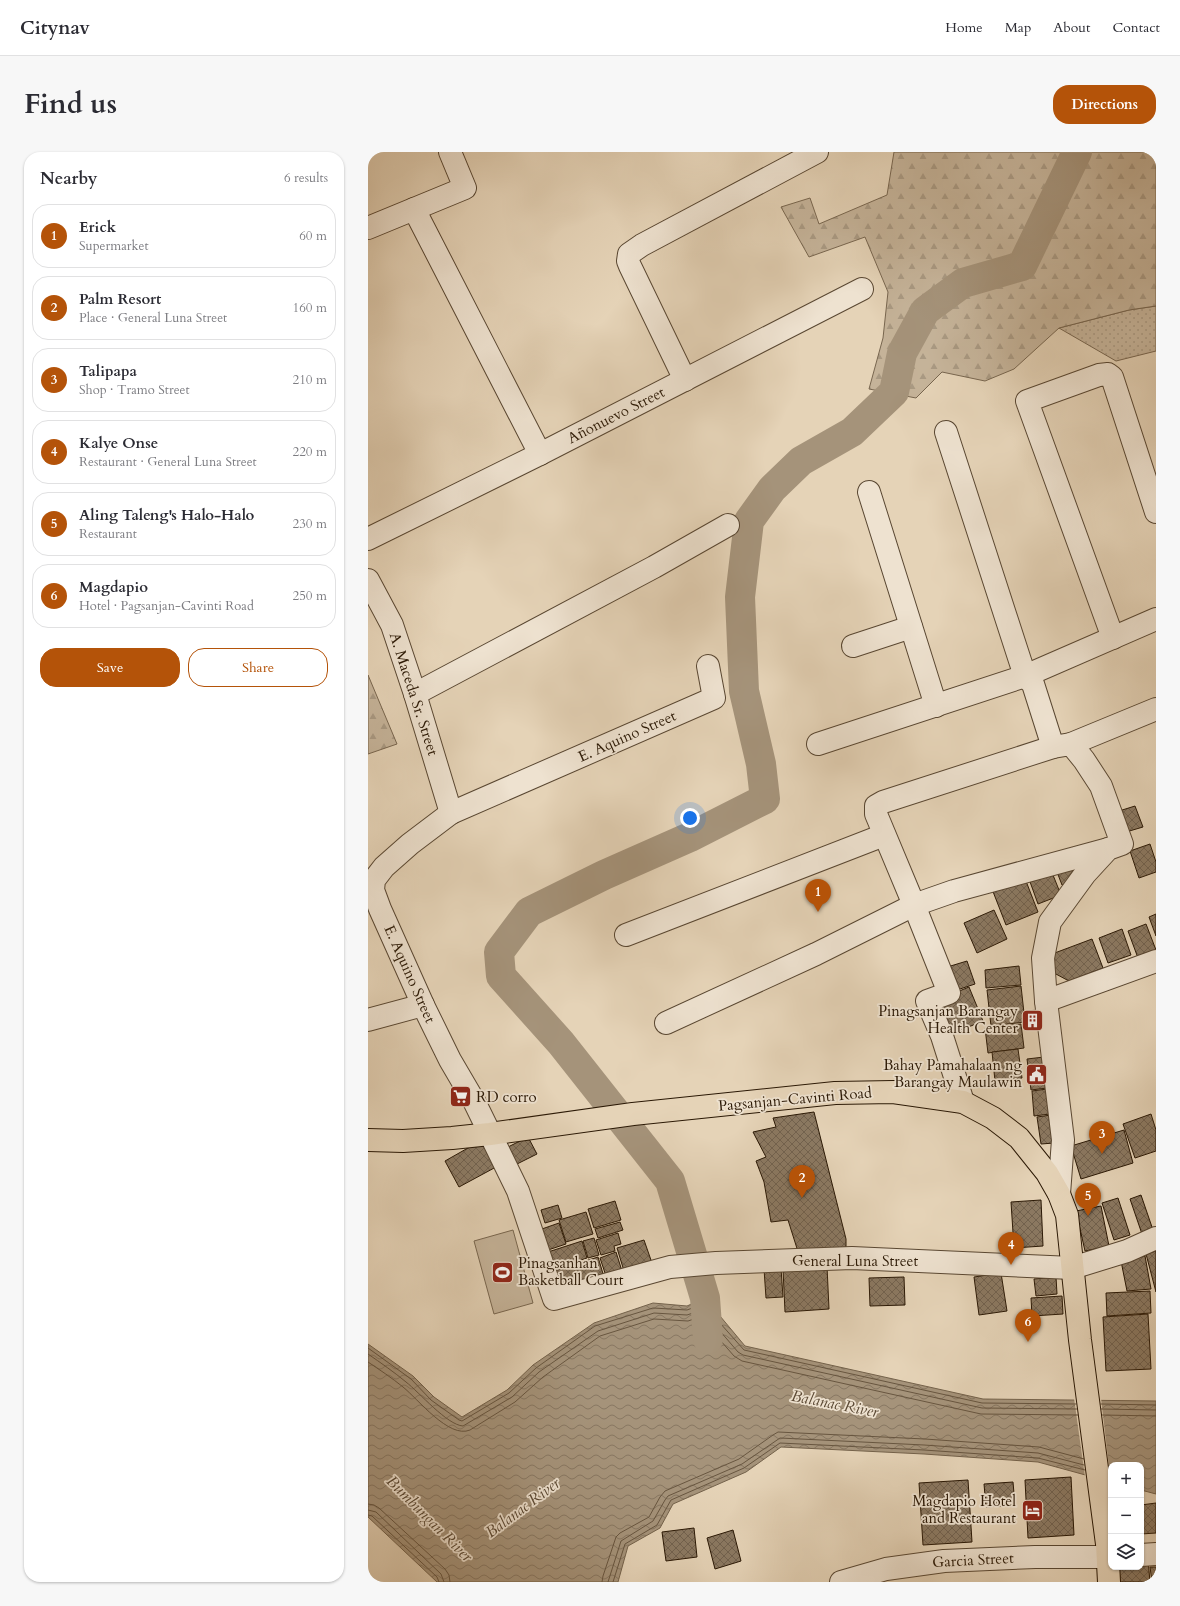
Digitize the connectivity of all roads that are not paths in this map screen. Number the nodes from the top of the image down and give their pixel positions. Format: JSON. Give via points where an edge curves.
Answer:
{"nodes":[{"id":1,"x":450,"y":152,"type":"edge"},
{"id":2,"x":817,"y":152,"type":"edge"},
{"id":3,"x":414,"y":209,"type":"junction"},
{"id":4,"x":368,"y":228,"type":"edge"},
{"id":5,"x":862,"y":289,"type":"dead end"},
{"id":6,"x":685,"y":380,"type":"junction"},
{"id":7,"x":946,"y":432,"type":"dead end"},
{"id":8,"x":540,"y":454,"type":"junction"},
{"id":9,"x":869,"y":492,"type":"dead end"},
{"id":10,"x":1156,"y":512,"type":"edge"},
{"id":11,"x":728,"y":525,"type":"dead end"},
{"id":12,"x":368,"y":538,"type":"edge"},
{"id":13,"x":368,"y":580,"type":"edge"},
{"id":14,"x":1156,"y":619,"type":"edge"},
{"id":15,"x":911,"y":627,"type":"junction"},
{"id":16,"x":1113,"y":638,"type":"junction"},
{"id":17,"x":853,"y":646,"type":"dead end"},
{"id":18,"x":708,"y":666,"type":"dead end"},
{"id":19,"x":1025,"y":676,"type":"junction"},
{"id":20,"x":415,"y":694,"type":"junction"},
{"id":21,"x":936,"y":706,"type":"junction"},
{"id":22,"x":1156,"y":709,"type":"edge"},
{"id":23,"x":818,"y":744,"type":"dead end"},
{"id":24,"x":1062,"y":746,"type":"junction"},
{"id":25,"x":452,"y":813,"type":"junction"},
{"id":26,"x":884,"y":835,"type":"junction"},
{"id":27,"x":1115,"y":847,"type":"junction"},
{"id":28,"x":914,"y":905,"type":"junction"},
{"id":29,"x":626,"y":935,"type":"dead end"},
{"id":30,"x":1156,"y":961,"type":"edge"},
{"id":31,"x":1046,"y":1001,"type":"junction"},
{"id":32,"x":422,"y":1005,"type":"junction"},
{"id":33,"x":368,"y":1020,"type":"edge"},
{"id":34,"x":666,"y":1023,"type":"dead end"},
{"id":35,"x":963,"y":1102,"type":"junction"},
{"id":36,"x":490,"y":1134,"type":"junction"},
{"id":37,"x":368,"y":1140,"type":"edge"},
{"id":38,"x":1059,"y":1194,"type":"junction"},
{"id":39,"x":1156,"y":1238,"type":"edge"},
{"id":40,"x":1072,"y":1268,"type":"junction"},
{"id":41,"x":554,"y":1299,"type":"joint"},
{"id":42,"x":1108,"y":1553,"type":"edge"},
{"id":43,"x":1156,"y":1554,"type":"edge"},
{"id":44,"x":1144,"y":1555,"type":"edge"},
{"id":45,"x":1109,"y":1570,"type":"edge"},
{"id":46,"x":841,"y":1582,"type":"edge"},
{"id":47,"x":1109,"y":1582,"type":"edge"}],
"edges":[{"from":1,"to":3,"type":"street","via":[[465,188]]},
{"from":2,"to":6,"type":"street","via":[[629,254],[630,266]]},
{"from":3,"to":4,"type":"street"},
{"from":3,"to":8,"type":"street"},
{"from":5,"to":6,"type":"street","name":"Añonuevo Street"},
{"from":6,"to":8,"type":"street","name":"Añonuevo Street"},
{"from":7,"to":19,"type":"street"},
{"from":8,"to":12,"type":"street","name":"Añonuevo Street"},
{"from":9,"to":15,"type":"street"},
{"from":10,"to":16,"type":"street","via":[[1112,377],[1108,374],[1099,375],[1027,401]]},
{"from":11,"to":20,"type":"street"},
{"from":13,"to":20,"type":"street","name":"A. Maceda Sr. Street","via":[[392,626]]},
{"from":14,"to":16,"type":"street"},
{"from":15,"to":17,"type":"street"},
{"from":15,"to":21,"type":"street"},
{"from":16,"to":19,"type":"street"},
{"from":18,"to":25,"type":"street","name":"E. Aquino Street","via":[[714,698]]},
{"from":19,"to":21,"type":"street"},
{"from":19,"to":24,"type":"street","via":[[1033,684]]},
{"from":20,"to":25,"type":"street","name":"A. Maceda Sr. Street"},
{"from":21,"to":23,"type":"street"},
{"from":22,"to":24,"type":"street"},
{"from":24,"to":26,"type":"street","via":[[878,804],[876,814]]},
{"from":24,"to":27,"type":"street","via":[[1084,760],[1101,786]]},
{"from":25,"to":32,"type":"street","name":"E. Aquino Street","via":[[384,867],[374,880],[373,890]]},
{"from":26,"to":28,"type":"street"},
{"from":26,"to":29,"type":"street"},
{"from":27,"to":28,"type":"street","via":[[954,891]]},
{"from":27,"to":31,"type":"street","via":[[1085,874],[1050,922],[1043,958]]},
{"from":28,"to":34,"type":"street","via":[[816,954]]},
{"from":28,"to":35,"type":"street","via":[[949,994],[927,1001],[942,1036]]},
{"from":30,"to":31,"type":"street"},
{"from":31,"to":38,"type":"street","via":[[1063,1140]]},
{"from":32,"to":33,"type":"street"},
{"from":32,"to":36,"type":"street","name":"E. Aquino Street"},
{"from":35,"to":36,"type":"main road","name":"Pagsanjan-Cavinti Road","via":[[893,1092],[835,1093],[633,1114]]},
{"from":35,"to":38,"type":"main road","name":"Pagsanjan-Cavinti Road","via":[[993,1118],[1019,1138],[1048,1173]]},
{"from":36,"to":37,"type":"main road","name":"Pagsanjan-Cavinti Road","via":[[403,1141]]},
{"from":36,"to":41,"type":"street","name":"E. Aquino Street","via":[[518,1191]]},
{"from":38,"to":40,"type":"main road","name":"Pagsanjan-Cavinti Road","via":[[1067,1215]]},
{"from":39,"to":40,"type":"street","name":"General Luna Street","via":[[1127,1251]]},
{"from":40,"to":41,"type":"street","name":"General Luna Street","via":[[852,1258],[716,1263],[670,1267]]},
{"from":40,"to":42,"type":"main road","name":"Pagsanjan-Cavinti Road"},
{"from":42,"to":46,"type":"street","name":"Garcia Street","via":[[944,1561],[886,1569]]},
{"from":43,"to":44,"type":"street"},
{"from":45,"to":47,"type":"main road","name":"Pagsanjan-Cavinti Road"}]}
